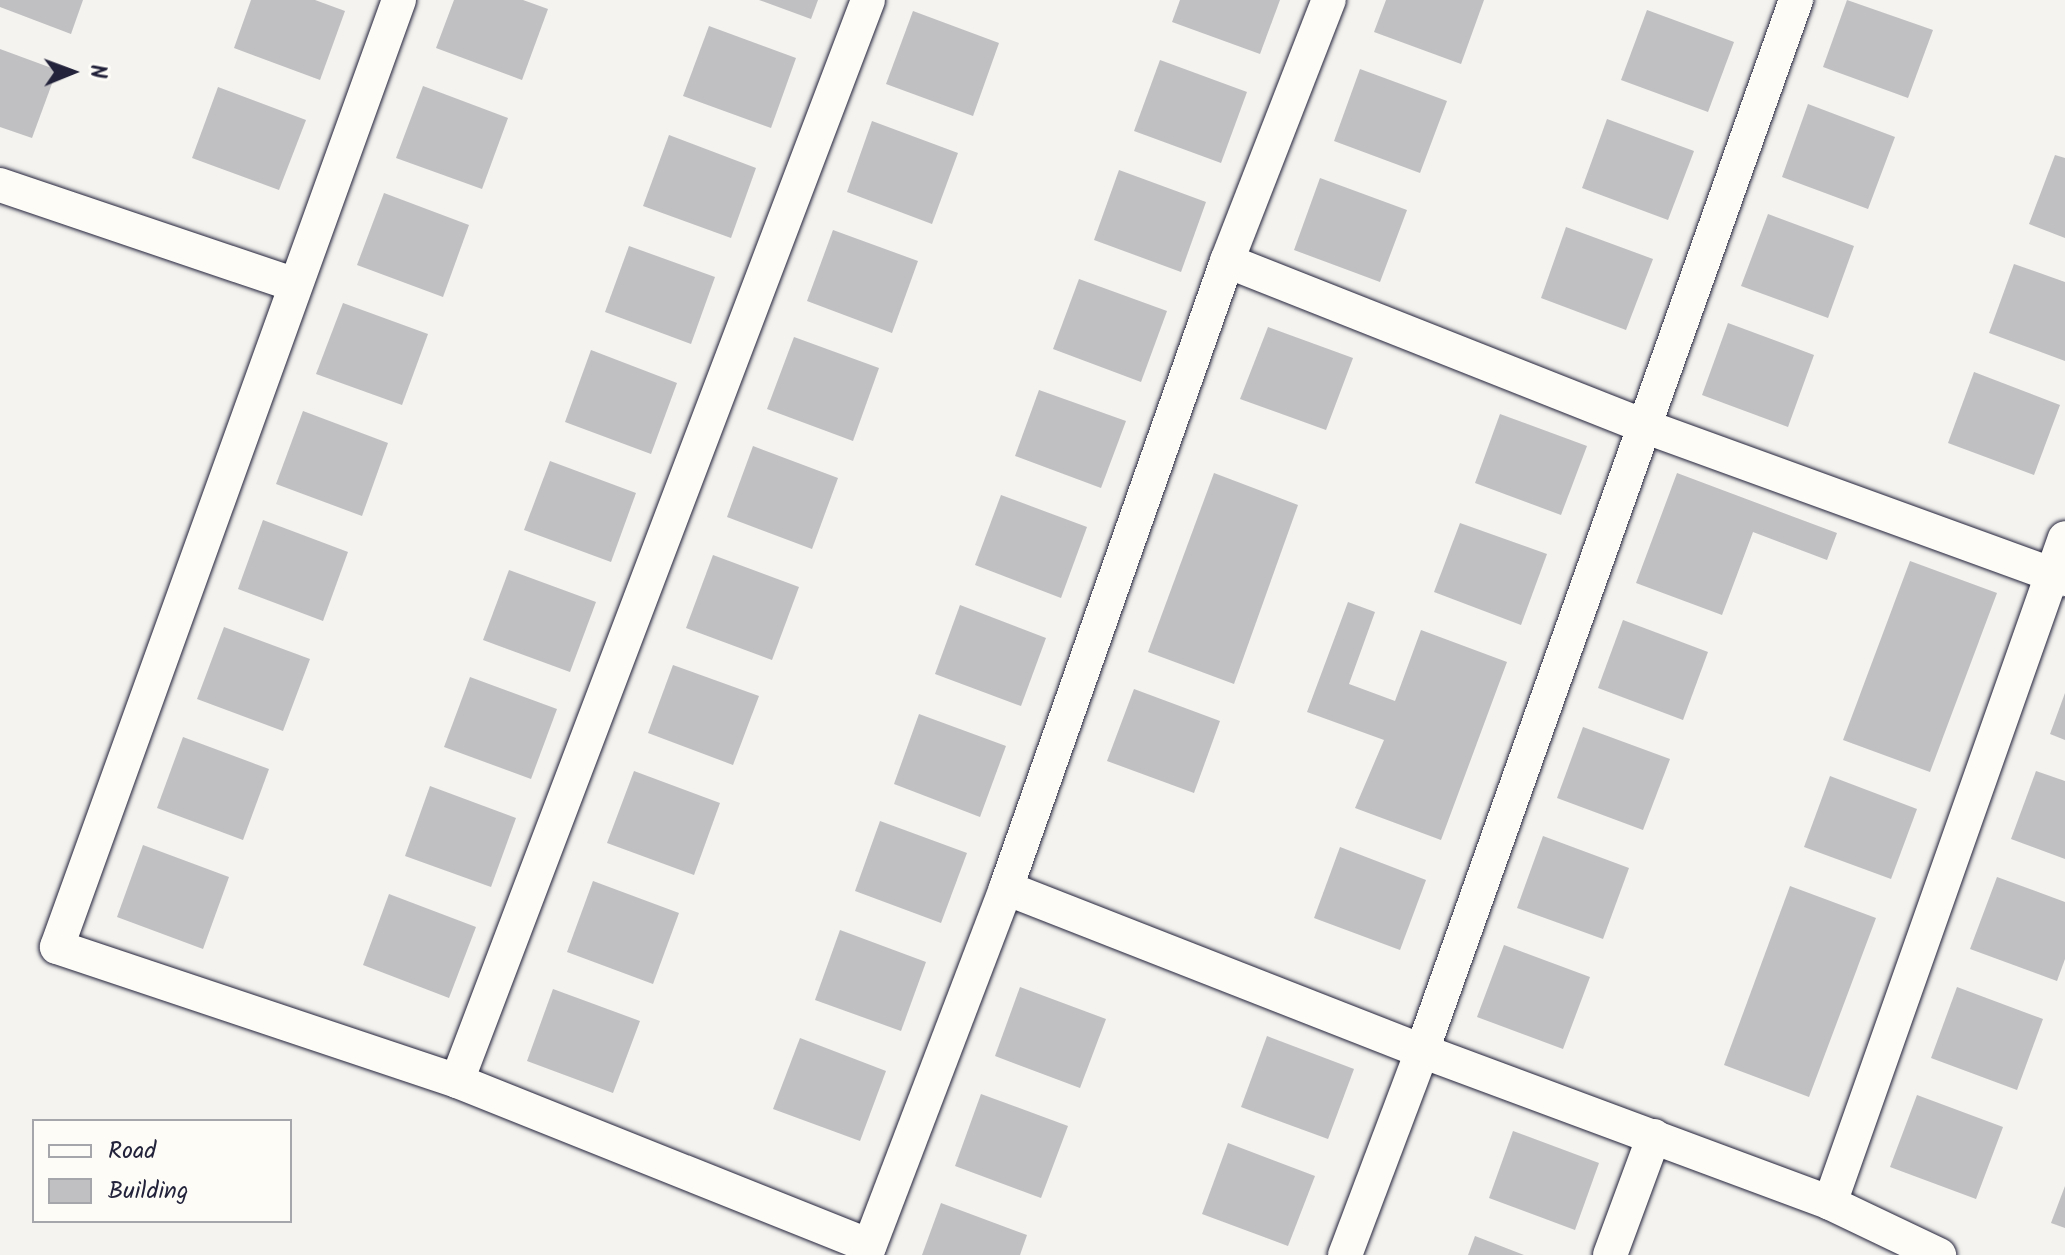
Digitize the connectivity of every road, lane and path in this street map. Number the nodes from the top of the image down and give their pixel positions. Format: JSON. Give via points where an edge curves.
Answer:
{"nodes":[{"id":1,"x":399,"y":0,"type":"edge"},
{"id":2,"x":868,"y":0,"type":"edge"},
{"id":3,"x":1329,"y":0,"type":"edge"},
{"id":4,"x":1796,"y":0,"type":"edge"},
{"id":5,"x":0,"y":185,"type":"edge"},
{"id":6,"x":1227,"y":261,"type":"junction"},
{"id":7,"x":295,"y":285,"type":"junction"},
{"id":8,"x":1644,"y":426,"type":"junction"},
{"id":9,"x":2065,"y":538,"type":"edge"},
{"id":10,"x":2058,"y":577,"type":"edge"},
{"id":11,"x":1006,"y":888,"type":"junction"},
{"id":12,"x":1422,"y":1051,"type":"junction"},
{"id":13,"x":457,"y":1081,"type":"junction"},
{"id":14,"x":1654,"y":1136,"type":"junction"},
{"id":15,"x":1830,"y":1203,"type":"junction"},
{"id":16,"x":868,"y":1251,"type":"edge"},
{"id":17,"x":1345,"y":1255,"type":"edge"},
{"id":18,"x":1610,"y":1255,"type":"edge"},
{"id":19,"x":1939,"y":1255,"type":"edge"}],
"edges":[{"from":1,"to":7,"type":"street"},
{"from":2,"to":13,"type":"street"},
{"from":3,"to":6,"type":"street"},
{"from":4,"to":8,"type":"street"},
{"from":5,"to":7,"type":"street"},
{"from":6,"to":8,"type":"street"},
{"from":6,"to":11,"type":"street"},
{"from":7,"to":13,"type":"street","via":[[57,947]]},
{"from":8,"to":10,"type":"street"},
{"from":8,"to":12,"type":"street"},
{"from":9,"to":10,"type":"street"},
{"from":10,"to":15,"type":"street"},
{"from":11,"to":12,"type":"street"},
{"from":11,"to":16,"type":"street"},
{"from":12,"to":14,"type":"street"},
{"from":12,"to":17,"type":"street"},
{"from":13,"to":16,"type":"street"},
{"from":14,"to":15,"type":"street"},
{"from":14,"to":18,"type":"street"},
{"from":15,"to":19,"type":"street"}]}
